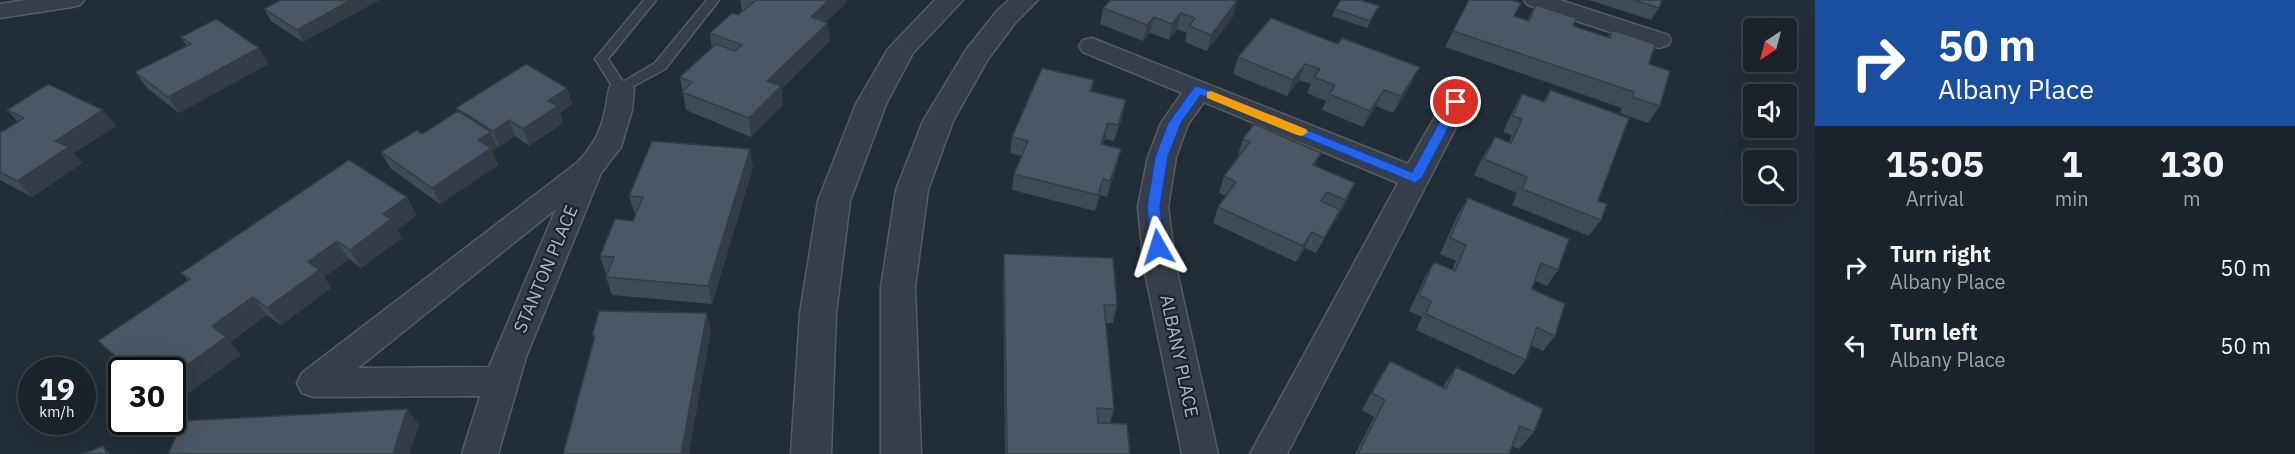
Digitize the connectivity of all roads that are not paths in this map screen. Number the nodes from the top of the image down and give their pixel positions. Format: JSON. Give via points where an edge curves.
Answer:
{"nodes":[{"id":1,"x":72,"y":0,"type":"edge"},
{"id":2,"x":650,"y":0,"type":"edge"},
{"id":3,"x":713,"y":0,"type":"edge"},
{"id":4,"x":950,"y":0,"type":"edge"},
{"id":5,"x":1025,"y":0,"type":"edge"},
{"id":6,"x":1536,"y":0,"type":"edge"},
{"id":7,"x":0,"y":11,"type":"edge"},
{"id":8,"x":1659,"y":40,"type":"dead end"},
{"id":9,"x":1092,"y":46,"type":"dead end"},
{"id":10,"x":621,"y":89,"type":"junction"},
{"id":11,"x":1198,"y":90,"type":"junction"},
{"id":12,"x":1456,"y":102,"type":"dead end"},
{"id":13,"x":588,"y":169,"type":"junction"},
{"id":14,"x":1415,"y":178,"type":"junction"},
{"id":15,"x":502,"y":381,"type":"junction"},
{"id":16,"x":480,"y":454,"type":"edge"},
{"id":17,"x":811,"y":454,"type":"edge"},
{"id":18,"x":902,"y":454,"type":"edge"},
{"id":19,"x":1200,"y":454,"type":"edge"},
{"id":20,"x":1268,"y":454,"type":"edge"}],
"edges":[{"from":1,"to":7,"type":"street"},
{"from":2,"to":10,"type":"lane","via":[[602,59]]},
{"from":3,"to":10,"type":"lane","via":[[660,66]]},
{"from":4,"to":17,"type":"street","via":[[902,49],[871,104],[834,201],[818,313]]},
{"from":5,"to":18,"type":"street","via":[[1006,17],[976,56],[938,121],[912,190],[898,287]]},
{"from":6,"to":8,"type":"street"},
{"from":9,"to":11,"type":"street"},
{"from":10,"to":13,"type":"street","name":"STANTON PLACE","via":[[607,147]]},
{"from":11,"to":14,"type":"street"},
{"from":11,"to":19,"type":"street","name":"ALBANY PLACE","via":[[1171,131],[1153,207],[1160,267]]},
{"from":12,"to":14,"type":"street"},
{"from":13,"to":15,"type":"street","name":"STANTON PLACE"},
{"from":13,"to":15,"type":"street","via":[[314,383]]},
{"from":14,"to":20,"type":"street"},
{"from":15,"to":16,"type":"street","name":"STANTON PLACE"}]}
